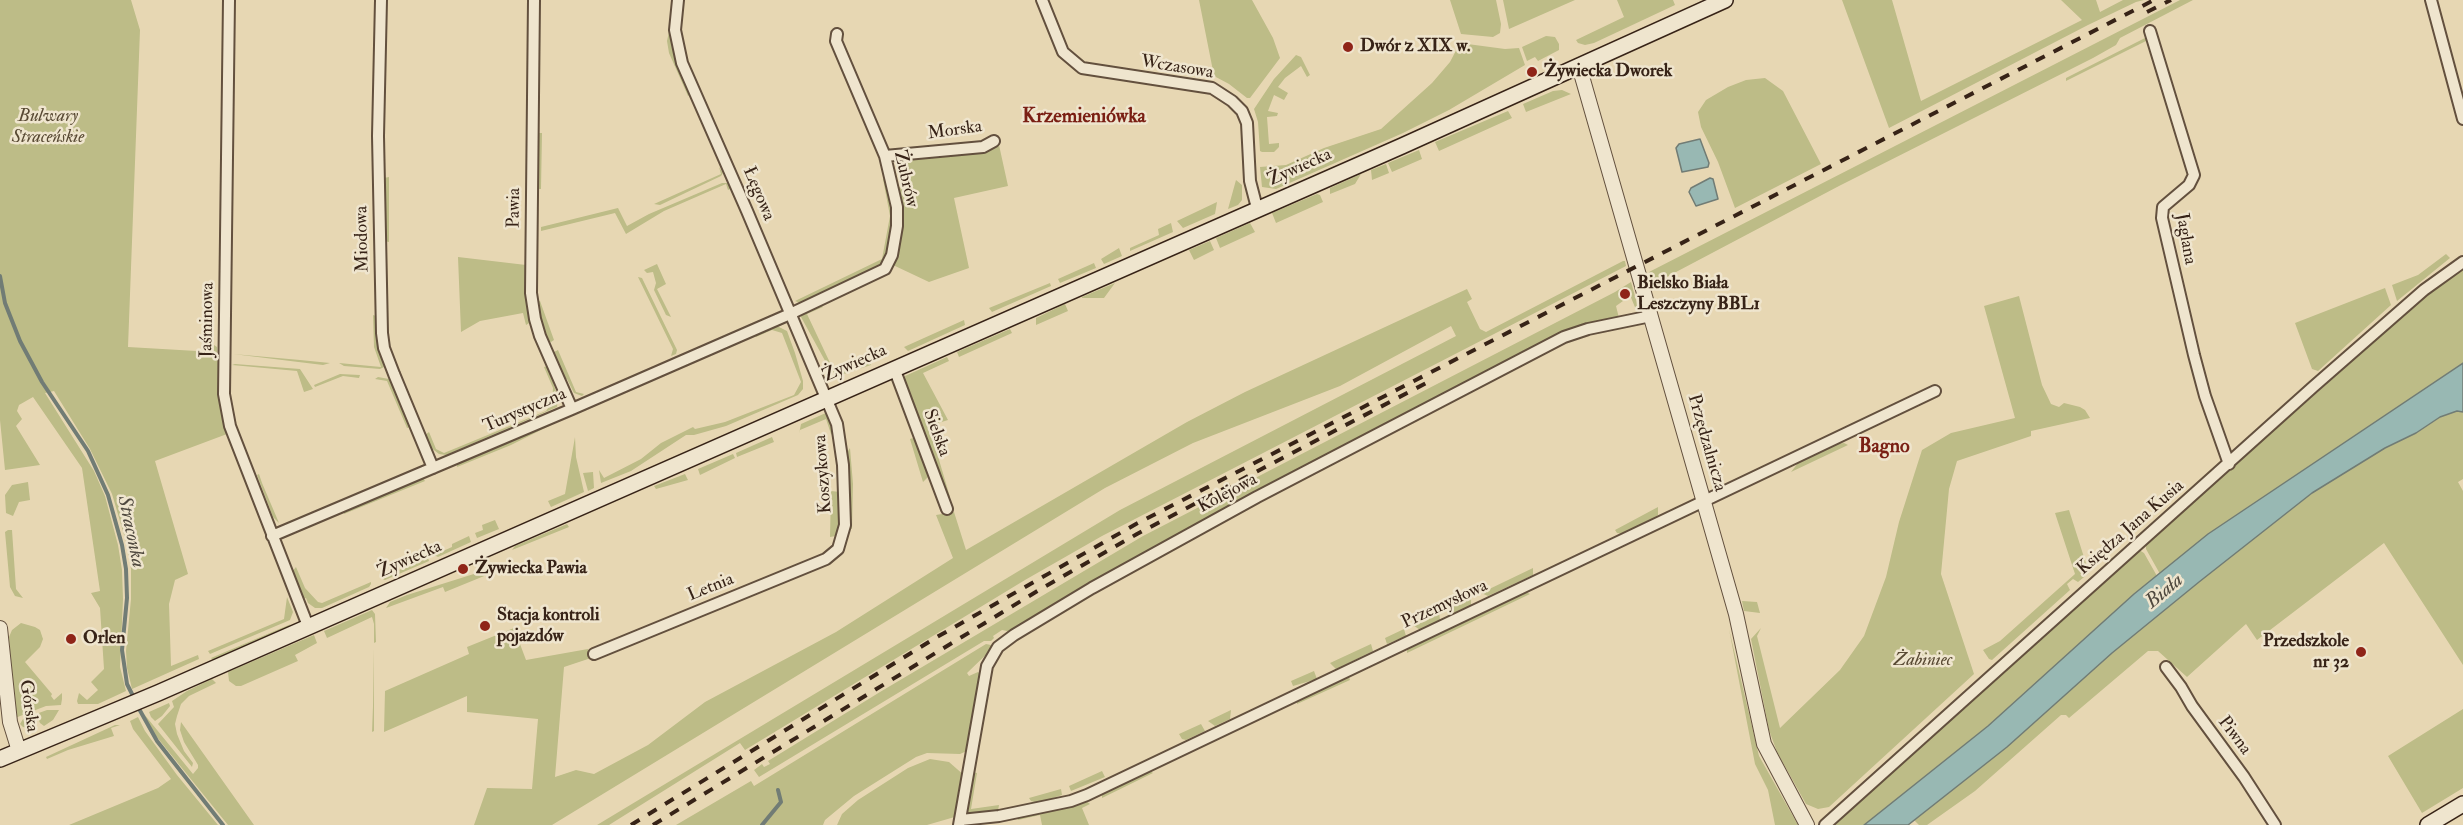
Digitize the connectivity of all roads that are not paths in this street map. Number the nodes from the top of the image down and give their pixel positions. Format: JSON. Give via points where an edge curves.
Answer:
{"nodes":[{"id":1,"x":229,"y":0,"type":"edge"},
{"id":2,"x":381,"y":0,"type":"edge"},
{"id":3,"x":534,"y":0,"type":"edge"},
{"id":4,"x":678,"y":0,"type":"edge"},
{"id":5,"x":1042,"y":0,"type":"edge"},
{"id":6,"x":1725,"y":0,"type":"edge"},
{"id":7,"x":2432,"y":0,"type":"edge"},
{"id":8,"x":2150,"y":31,"type":"dead end"},
{"id":9,"x":837,"y":34,"type":"dead end"},
{"id":10,"x":1579,"y":66,"type":"junction"},
{"id":11,"x":2463,"y":119,"type":"edge"},
{"id":12,"x":994,"y":141,"type":"dead end"},
{"id":13,"x":885,"y":156,"type":"junction"},
{"id":14,"x":1257,"y":208,"type":"junction"},
{"id":15,"x":2463,"y":262,"type":"edge"},
{"id":16,"x":790,"y":314,"type":"junction"},
{"id":17,"x":1651,"y":316,"type":"junction"},
{"id":18,"x":894,"y":368,"type":"junction"},
{"id":19,"x":1935,"y":391,"type":"dead end"},
{"id":20,"x":826,"y":398,"type":"junction"},
{"id":21,"x":572,"y":409,"type":"junction"},
{"id":22,"x":2229,"y":464,"type":"junction"},
{"id":23,"x":433,"y":468,"type":"junction"},
{"id":24,"x":1703,"y":500,"type":"junction"},
{"id":25,"x":947,"y":510,"type":"dead end"},
{"id":26,"x":272,"y":536,"type":"junction"},
{"id":27,"x":838,"y":549,"type":"joint"},
{"id":28,"x":308,"y":626,"type":"junction"},
{"id":29,"x":0,"y":628,"type":"edge"},
{"id":30,"x":594,"y":654,"type":"dead end"},
{"id":31,"x":2166,"y":667,"type":"dead end"},
{"id":32,"x":19,"y":751,"type":"junction"},
{"id":33,"x":0,"y":759,"type":"edge"},
{"id":34,"x":2463,"y":804,"type":"edge"},
{"id":35,"x":960,"y":823,"type":"edge"},
{"id":36,"x":1807,"y":825,"type":"edge"},
{"id":37,"x":1825,"y":825,"type":"edge"},
{"id":38,"x":2275,"y":825,"type":"edge"},
{"id":39,"x":2428,"y":825,"type":"edge"}],
"edges":[{"from":1,"to":26,"type":"street","name":"Jaśminowa","via":[[224,394],[230,426]]},
{"from":2,"to":23,"type":"street","name":"Miodowa","via":[[381,333]]},
{"from":3,"to":21,"type":"street","name":"Pawia","via":[[531,293],[540,336]]},
{"from":4,"to":16,"type":"street","name":"Łęgowa","via":[[675,30],[682,63]]},
{"from":5,"to":14,"type":"street","name":"Wczasowa","via":[[1063,52],[1082,68],[1212,88],[1237,105],[1247,123],[1250,181]]},
{"from":6,"to":10,"type":"main road","name":"Żywiecka"},
{"from":7,"to":11,"type":"street"},
{"from":8,"to":22,"type":"street","name":"Jaglana","via":[[2194,175],[2189,185],[2163,207],[2162,218],[2194,356]]},
{"from":9,"to":13,"type":"street","name":"Żubrów","via":[[836,41]]},
{"from":10,"to":14,"type":"main road","name":"Żywiecka"},
{"from":10,"to":17,"type":"street","name":"Przędzalnicza"},
{"from":12,"to":13,"type":"street","name":"Morska","via":[[983,147]]},
{"from":13,"to":16,"type":"street","name":"Żubrów","via":[[898,217],[889,262],[879,273]]},
{"from":14,"to":18,"type":"main road","name":"Żywiecka"},
{"from":15,"to":22,"type":"street","name":"Księdza Jana Kusia","via":[[2399,312]]},
{"from":16,"to":20,"type":"street","name":"Łęgowa"},
{"from":16,"to":21,"type":"street","name":"Turystyczna"},
{"from":17,"to":24,"type":"street","name":"Przędzalnicza"},
{"from":17,"to":35,"type":"street","name":"Kolejowa","via":[[1564,338],[1257,497],[1014,635],[998,647],[983,679]]},
{"from":18,"to":20,"type":"main road","name":"Żywiecka"},
{"from":18,"to":25,"type":"street","name":"Sielska"},
{"from":19,"to":24,"type":"street","name":"Przemysłowa"},
{"from":20,"to":27,"type":"street","name":"Koszykowa","via":[[837,424],[843,465],[844,525]]},
{"from":20,"to":28,"type":"main road","name":"Żywiecka"},
{"from":21,"to":23,"type":"street","name":"Turystyczna"},
{"from":22,"to":37,"type":"street","name":"Księdza Jana Kusia"},
{"from":23,"to":26,"type":"street","name":"Turystyczna"},
{"from":24,"to":35,"type":"street","name":"Przemysłowa","via":[[1087,795]]},
{"from":24,"to":36,"type":"street","name":"Przędzalnicza","via":[[1737,620],[1764,744]]},
{"from":26,"to":28,"type":"street","name":"Jaśminowa"},
{"from":27,"to":30,"type":"street","name":"Letnia","via":[[826,559]]},
{"from":28,"to":32,"type":"main road","name":"Żywiecka"},
{"from":29,"to":32,"type":"street","name":"Górska","via":[[10,722]]},
{"from":31,"to":38,"type":"street","name":"Piwna"},
{"from":32,"to":33,"type":"main road","name":"Żywiecka"},
{"from":34,"to":39,"type":"main road"}]}
